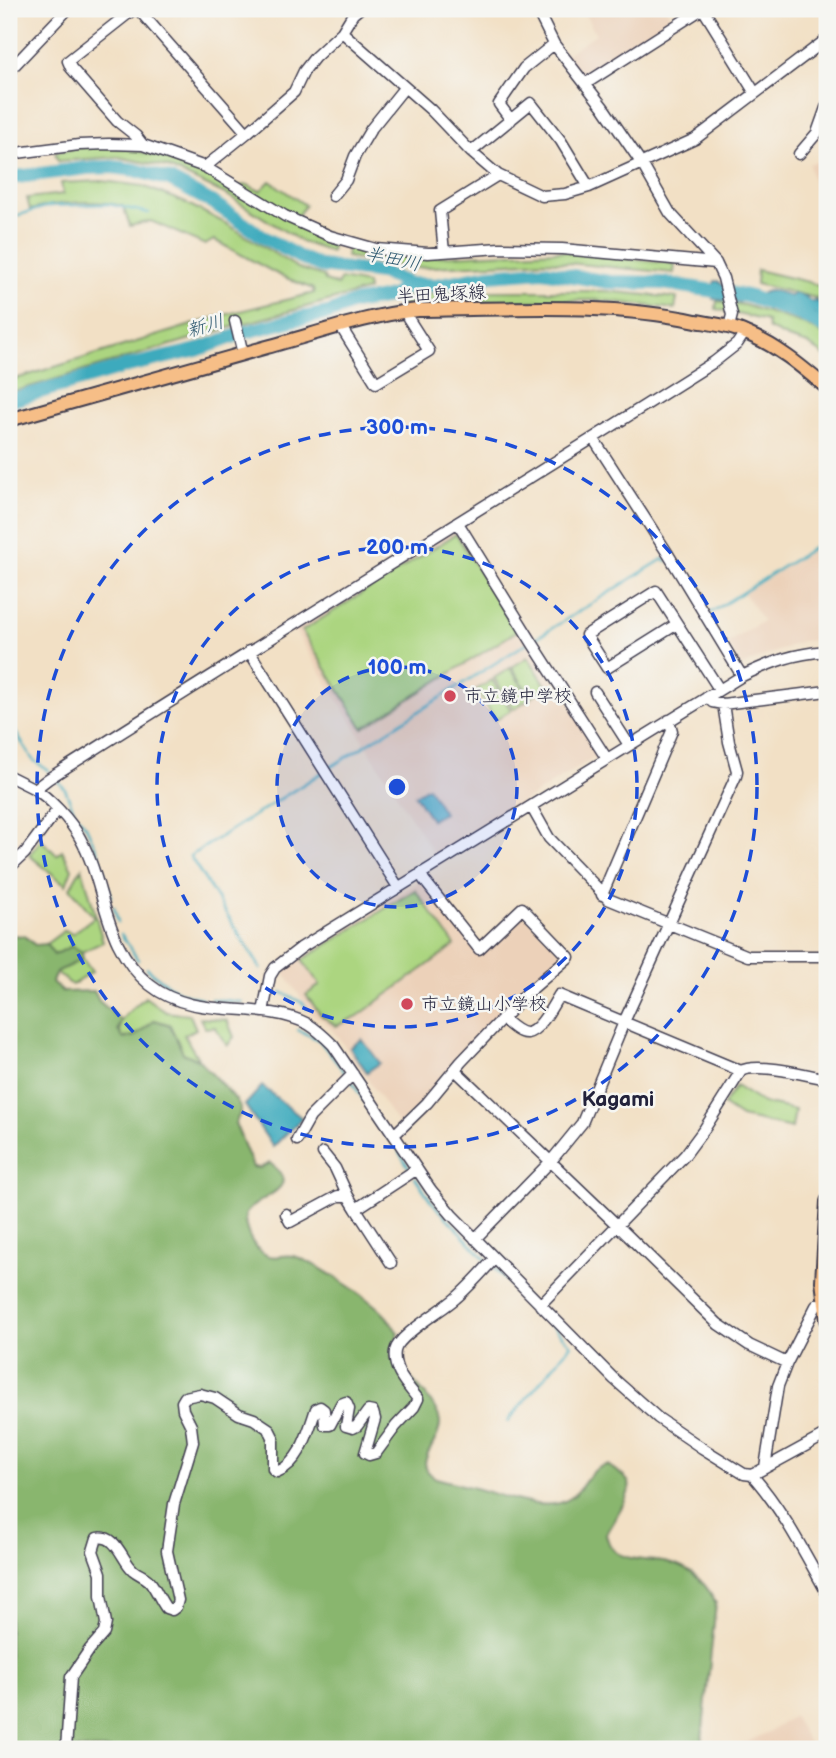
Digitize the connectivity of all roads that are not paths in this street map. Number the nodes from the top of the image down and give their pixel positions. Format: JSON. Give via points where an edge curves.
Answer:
{"nodes":[{"id":1,"x":68,"y":9,"type":"edge"},
{"id":2,"x":136,"y":9,"type":"edge"},
{"id":3,"x":359,"y":9,"type":"edge"},
{"id":4,"x":540,"y":9,"type":"edge"},
{"id":5,"x":702,"y":9,"type":"edge"},
{"id":6,"x":342,"y":32,"type":"junction"},
{"id":7,"x":827,"y":39,"type":"edge"},
{"id":8,"x":554,"y":44,"type":"junction"},
{"id":9,"x":9,"y":71,"type":"edge"},
{"id":10,"x":585,"y":84,"type":"junction"},
{"id":11,"x":404,"y":88,"type":"junction"},
{"id":12,"x":755,"y":93,"type":"junction"},
{"id":13,"x":827,"y":105,"type":"edge"},
{"id":14,"x":511,"y":120,"type":"junction"},
{"id":15,"x":247,"y":133,"type":"junction"},
{"id":16,"x":143,"y":145,"type":"junction"},
{"id":17,"x":10,"y":151,"type":"edge"},
{"id":18,"x":471,"y":152,"type":"junction"},
{"id":19,"x":799,"y":154,"type":"dead end"},
{"id":20,"x":642,"y":164,"type":"junction"},
{"id":21,"x":205,"y":167,"type":"junction"},
{"id":22,"x":498,"y":175,"type":"junction"},
{"id":23,"x":589,"y":187,"type":"junction"},
{"id":24,"x":333,"y":196,"type":"dead end"},
{"id":25,"x":444,"y":252,"type":"junction"},
{"id":26,"x":716,"y":263,"type":"junction"},
{"id":27,"x":408,"y":311,"type":"junction"},
{"id":28,"x":235,"y":321,"type":"dead end"},
{"id":29,"x":730,"y":321,"type":"junction"},
{"id":30,"x":341,"y":327,"type":"junction"},
{"id":31,"x":745,"y":332,"type":"junction"},
{"id":32,"x":243,"y":351,"type":"junction"},
{"id":33,"x":827,"y":388,"type":"edge"},
{"id":34,"x":9,"y":420,"type":"edge"},
{"id":35,"x":593,"y":438,"type":"junction"},
{"id":36,"x":458,"y":523,"type":"junction"},
{"id":37,"x":677,"y":624,"type":"junction"},
{"id":38,"x":250,"y":651,"type":"junction"},
{"id":39,"x":827,"y":651,"type":"edge"},
{"id":40,"x":742,"y":676,"type":"junction"},
{"id":41,"x":719,"y":689,"type":"junction"},
{"id":42,"x":827,"y":691,"type":"edge"},
{"id":43,"x":595,"y":692,"type":"dead end"},
{"id":44,"x":708,"y":696,"type":"junction"},
{"id":45,"x":723,"y":704,"type":"junction"},
{"id":46,"x":669,"y":720,"type":"junction"},
{"id":47,"x":629,"y":745,"type":"junction"},
{"id":48,"x":607,"y":758,"type":"junction"},
{"id":49,"x":9,"y":776,"type":"edge"},
{"id":50,"x":35,"y":789,"type":"junction"},
{"id":51,"x":531,"y":806,"type":"junction"},
{"id":52,"x":58,"y":809,"type":"junction"},
{"id":53,"x":9,"y":868,"type":"edge"},
{"id":54,"x":421,"y":873,"type":"junction"},
{"id":55,"x":398,"y":887,"type":"junction"},
{"id":56,"x":602,"y":895,"type":"junction"},
{"id":57,"x":668,"y":924,"type":"junction"},
{"id":58,"x":827,"y":956,"type":"edge"},
{"id":59,"x":263,"y":1012,"type":"junction"},
{"id":60,"x":503,"y":1019,"type":"junction"},
{"id":61,"x":624,"y":1022,"type":"junction"},
{"id":62,"x":455,"y":1070,"type":"junction"},
{"id":63,"x":741,"y":1071,"type":"junction"},
{"id":64,"x":353,"y":1074,"type":"junction"},
{"id":65,"x":827,"y":1079,"type":"edge"},
{"id":66,"x":394,"y":1135,"type":"junction"},
{"id":67,"x":297,"y":1140,"type":"dead end"},
{"id":68,"x":323,"y":1153,"type":"dead end"},
{"id":69,"x":551,"y":1161,"type":"junction"},
{"id":70,"x":417,"y":1170,"type":"junction"},
{"id":71,"x":348,"y":1196,"type":"junction"},
{"id":72,"x":827,"y":1201,"type":"edge"},
{"id":73,"x":356,"y":1209,"type":"junction"},
{"id":74,"x":286,"y":1214,"type":"dead end"},
{"id":75,"x":618,"y":1226,"type":"junction"},
{"id":76,"x":475,"y":1239,"type":"junction"},
{"id":77,"x":495,"y":1259,"type":"junction"},
{"id":78,"x":391,"y":1263,"type":"dead end"},
{"id":79,"x":826,"y":1304,"type":"edge"},
{"id":80,"x":540,"y":1305,"type":"junction"},
{"id":81,"x":827,"y":1320,"type":"edge"},
{"id":82,"x":787,"y":1363,"type":"junction"},
{"id":83,"x":827,"y":1434,"type":"edge"},
{"id":84,"x":765,"y":1466,"type":"junction"},
{"id":85,"x":752,"y":1475,"type":"junction"},
{"id":86,"x":827,"y":1593,"type":"edge"},
{"id":87,"x":66,"y":1749,"type":"edge"}],
"edges":[{"from":1,"to":9,"type":"street"},
{"from":2,"to":15,"type":"street"},
{"from":2,"to":16,"type":"street","via":[[68,61]]},
{"from":3,"to":6,"type":"street"},
{"from":4,"to":8,"type":"street"},
{"from":5,"to":10,"type":"street"},
{"from":5,"to":12,"type":"street"},
{"from":6,"to":11,"type":"street"},
{"from":6,"to":15,"type":"street","via":[[315,57],[294,92]]},
{"from":7,"to":12,"type":"street"},
{"from":8,"to":10,"type":"street"},
{"from":8,"to":14,"type":"street","via":[[524,68],[499,104]]},
{"from":10,"to":20,"type":"street"},
{"from":11,"to":18,"type":"street"},
{"from":11,"to":24,"type":"street","via":[[371,129]]},
{"from":12,"to":20,"type":"street","via":[[695,139]]},
{"from":13,"to":19,"type":"street","via":[[817,134]]},
{"from":14,"to":18,"type":"street"},
{"from":14,"to":23,"type":"street","via":[[531,103]]},
{"from":15,"to":21,"type":"street"},
{"from":16,"to":17,"type":"street"},
{"from":16,"to":21,"type":"street"},
{"from":18,"to":22,"type":"street"},
{"from":20,"to":23,"type":"street"},
{"from":20,"to":26,"type":"street","via":[[670,213]]},
{"from":21,"to":25,"type":"street","via":[[285,216],[330,236],[376,249]]},
{"from":22,"to":23,"type":"street","via":[[542,196]]},
{"from":22,"to":25,"type":"street","via":[[440,211]]},
{"from":25,"to":26,"type":"street","via":[[562,249]]},
{"from":26,"to":29,"type":"street"},
{"from":27,"to":29,"type":"main road","name":"半田鬼塚線","via":[[594,308]]},
{"from":27,"to":30,"type":"main road","name":"半田鬼塚線"},
{"from":27,"to":30,"type":"street","via":[[429,351],[376,383]]},
{"from":28,"to":32,"type":"street"},
{"from":29,"to":31,"type":"main road","name":"半田鬼塚線"},
{"from":30,"to":32,"type":"main road","name":"半田鬼塚線"},
{"from":31,"to":33,"type":"main road","name":"半田鬼塚線","via":[[791,357]]},
{"from":31,"to":35,"type":"street","via":[[714,362]]},
{"from":32,"to":34,"type":"main road","name":"半田鬼塚線"},
{"from":35,"to":36,"type":"street"},
{"from":35,"to":40,"type":"street"},
{"from":36,"to":38,"type":"street"},
{"from":36,"to":48,"type":"street"},
{"from":37,"to":37,"type":"street","via":[[656,591],[586,635],[607,668]]},
{"from":37,"to":41,"type":"street"},
{"from":38,"to":50,"type":"street"},
{"from":38,"to":55,"type":"street"},
{"from":39,"to":40,"type":"street","via":[[783,658]]},
{"from":40,"to":41,"type":"street"},
{"from":41,"to":44,"type":"street"},
{"from":42,"to":45,"type":"street"},
{"from":43,"to":47,"type":"street"},
{"from":44,"to":45,"type":"street"},
{"from":44,"to":46,"type":"street"},
{"from":45,"to":57,"type":"street","via":[[736,776]]},
{"from":46,"to":47,"type":"street"},
{"from":46,"to":56,"type":"street","via":[[672,731]]},
{"from":47,"to":48,"type":"street"},
{"from":48,"to":51,"type":"street"},
{"from":49,"to":50,"type":"street"},
{"from":50,"to":52,"type":"street"},
{"from":51,"to":54,"type":"street"},
{"from":51,"to":56,"type":"street","via":[[549,838]]},
{"from":52,"to":53,"type":"street"},
{"from":52,"to":59,"type":"street","via":[[90,860],[119,948],[150,985],[195,1005]]},
{"from":54,"to":55,"type":"street"},
{"from":54,"to":60,"type":"street","via":[[479,949],[522,908],[569,957]]},
{"from":55,"to":59,"type":"street","via":[[275,968]]},
{"from":56,"to":57,"type":"street"},
{"from":57,"to":58,"type":"street","via":[[748,956]]},
{"from":57,"to":61,"type":"street"},
{"from":59,"to":64,"type":"street","via":[[288,1017],[321,1033]]},
{"from":60,"to":61,"type":"street","via":[[522,1032],[532,1031],[559,995]]},
{"from":60,"to":62,"type":"street"},
{"from":61,"to":63,"type":"street"},
{"from":61,"to":69,"type":"street","via":[[582,1123]]},
{"from":62,"to":66,"type":"street"},
{"from":62,"to":69,"type":"street"},
{"from":63,"to":65,"type":"street","via":[[760,1067]]},
{"from":63,"to":75,"type":"street","via":[[685,1155]]},
{"from":64,"to":66,"type":"street"},
{"from":64,"to":67,"type":"street","via":[[310,1117]]},
{"from":66,"to":70,"type":"street"},
{"from":68,"to":71,"type":"street"},
{"from":69,"to":75,"type":"street"},
{"from":69,"to":76,"type":"street"},
{"from":70,"to":73,"type":"street"},
{"from":70,"to":76,"type":"street"},
{"from":71,"to":73,"type":"street"},
{"from":71,"to":74,"type":"street","via":[[338,1196],[290,1222]]},
{"from":72,"to":79,"type":"main road","via":[[822,1281]]},
{"from":73,"to":78,"type":"street"},
{"from":75,"to":80,"type":"street"},
{"from":75,"to":82,"type":"street","via":[[718,1324]]},
{"from":76,"to":77,"type":"street"},
{"from":77,"to":80,"type":"street"},
{"from":77,"to":87,"type":"street","via":[[400,1341],[395,1350],[396,1367],[418,1399],[376,1452],[365,1453],[373,1412],[368,1411],[357,1426],[346,1426],[346,1402],[325,1426],[320,1407],[292,1463],[277,1472],[269,1429],[215,1398],[185,1396],[183,1410],[193,1441],[174,1504],[167,1551],[176,1607],[166,1608],[152,1584],[134,1571],[118,1548],[110,1540],[97,1538],[93,1551],[101,1573],[106,1623],[104,1633],[71,1677]]},
{"from":79,"to":81,"type":"main road"},
{"from":79,"to":82,"type":"street","via":[[816,1306]]},
{"from":80,"to":85,"type":"street","via":[[658,1418]]},
{"from":82,"to":84,"type":"street","via":[[778,1386]]},
{"from":83,"to":84,"type":"street"},
{"from":84,"to":85,"type":"street"},
{"from":85,"to":86,"type":"street","via":[[787,1521]]}]}
